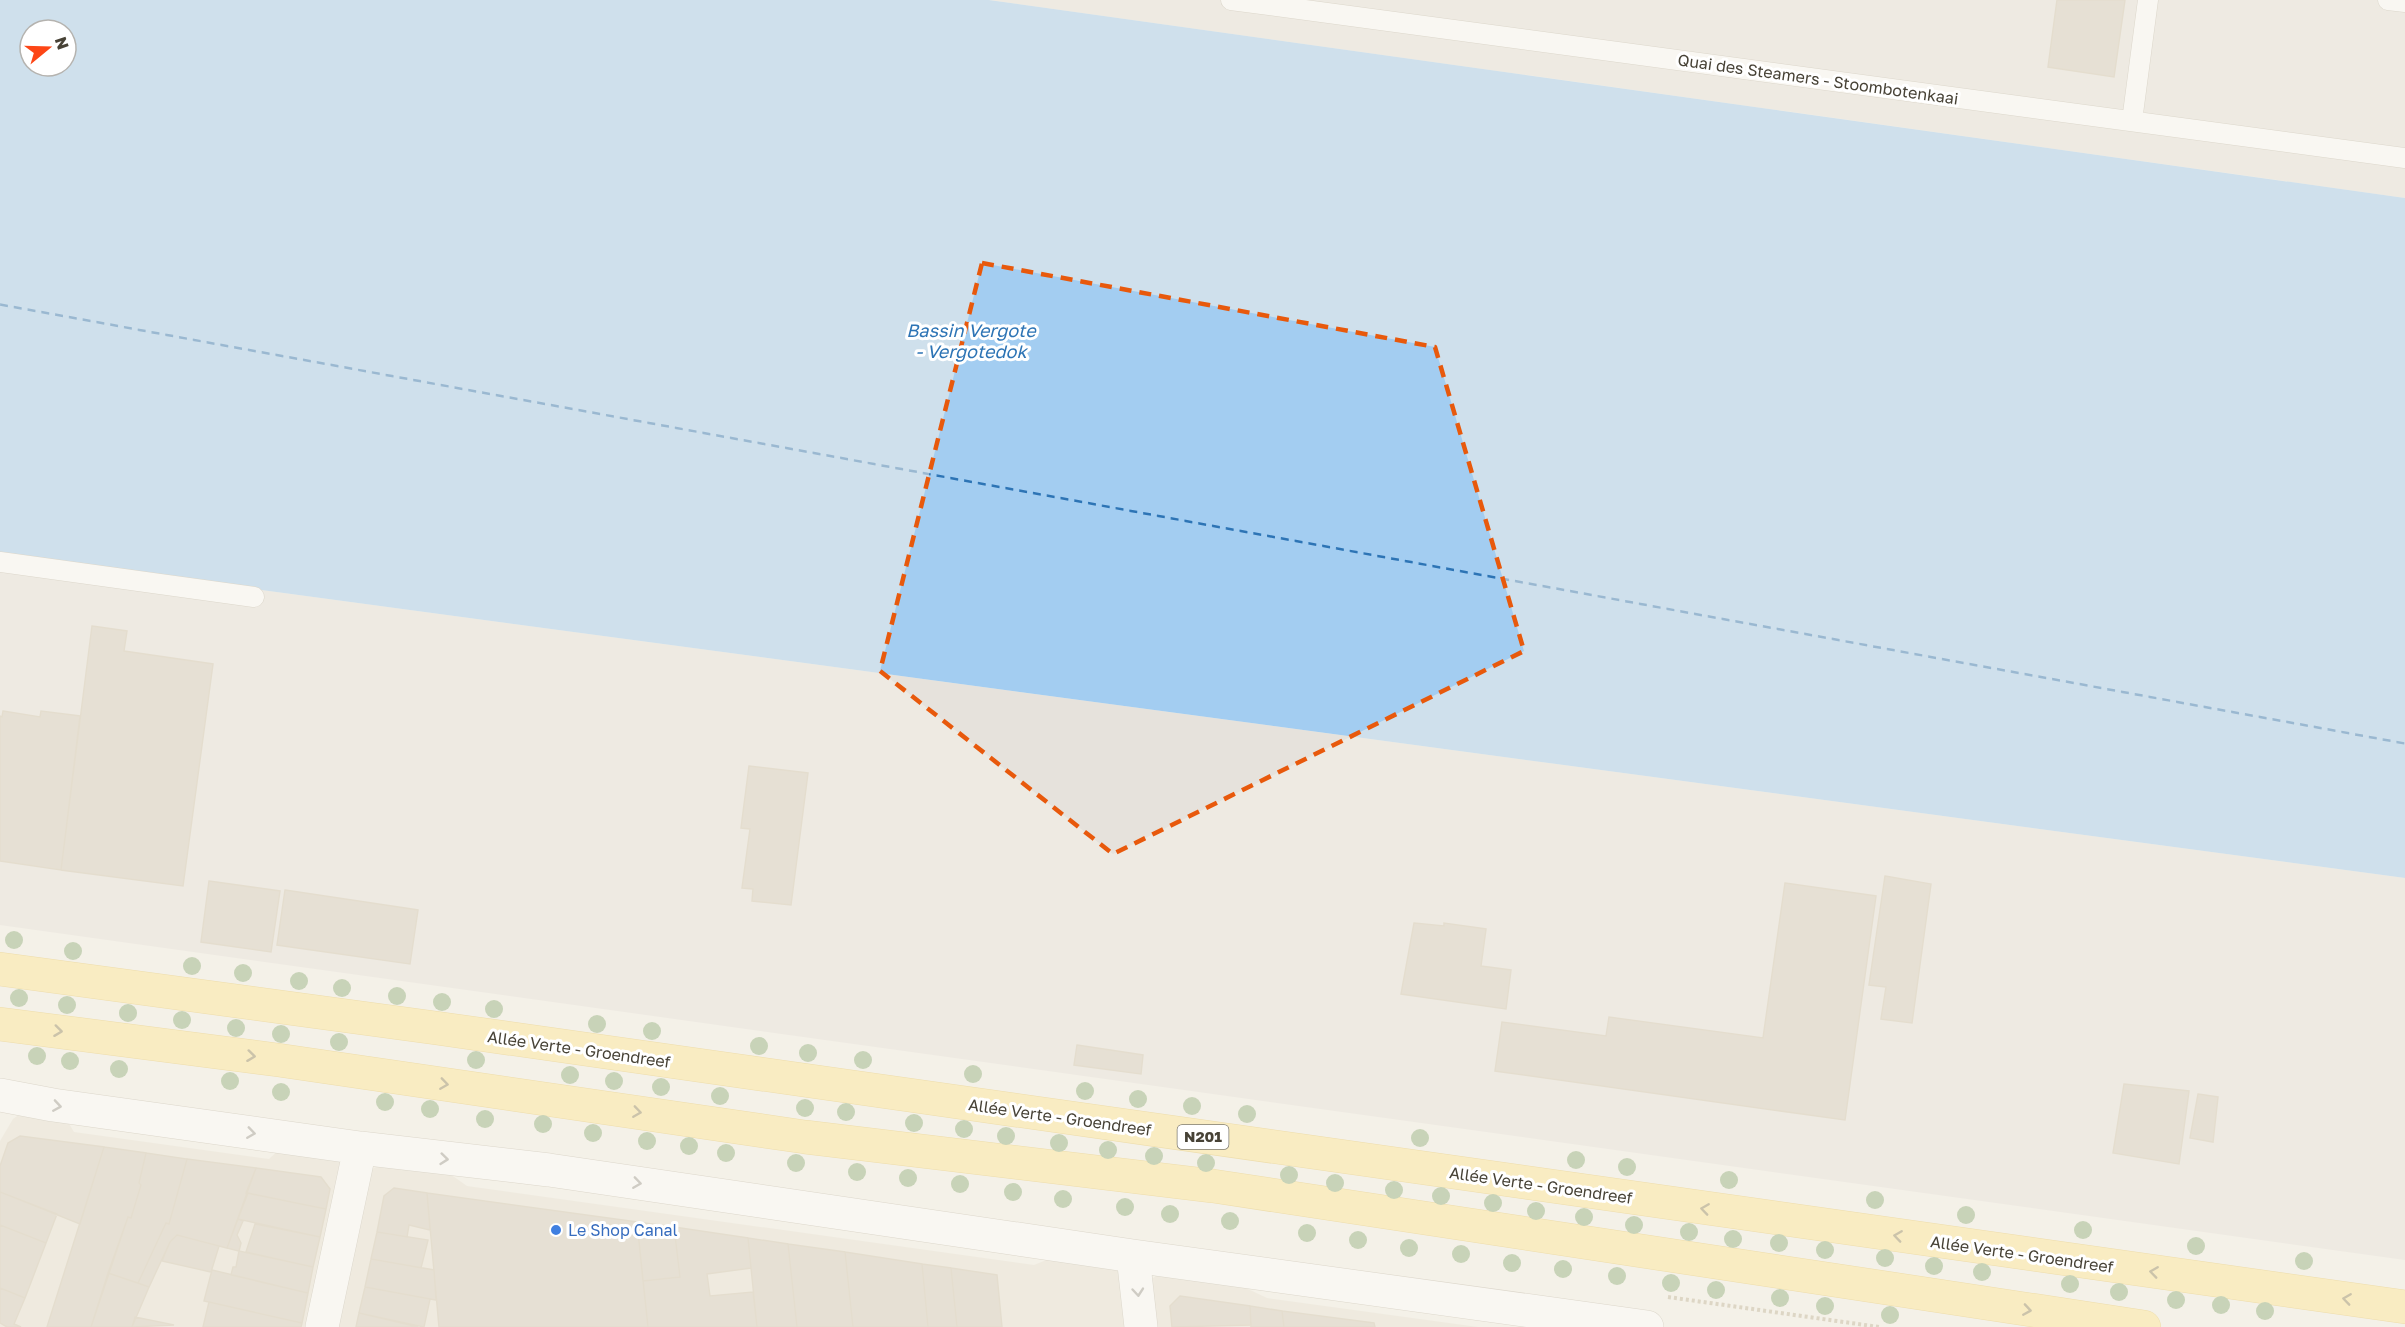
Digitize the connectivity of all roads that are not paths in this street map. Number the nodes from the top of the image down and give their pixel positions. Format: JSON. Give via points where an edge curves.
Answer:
{"nodes":[{"id":1,"x":1231,"y":0,"type":"edge"},
{"id":2,"x":2148,"y":0,"type":"edge"},
{"id":3,"x":2388,"y":0,"type":"edge"},
{"id":4,"x":2405,"y":2,"type":"edge"},
{"id":5,"x":2132,"y":121,"type":"junction"},
{"id":6,"x":2405,"y":158,"type":"edge"},
{"id":7,"x":0,"y":562,"type":"edge"},
{"id":8,"x":254,"y":597,"type":"dead end"},
{"id":9,"x":0,"y":969,"type":"edge"},
{"id":10,"x":0,"y":1024,"type":"edge"},
{"id":11,"x":0,"y":1095,"type":"edge"},
{"id":12,"x":360,"y":1148,"type":"junction"},
{"id":13,"x":1134,"y":1256,"type":"junction"},
{"id":14,"x":2405,"y":1307,"type":"edge"},
{"id":15,"x":322,"y":1327,"type":"edge"},
{"id":16,"x":1141,"y":1327,"type":"edge"},
{"id":17,"x":1647,"y":1327,"type":"edge"},
{"id":18,"x":2144,"y":1327,"type":"edge"}],
"edges":[{"from":1,"to":5,"type":"lane","name":"Quai des Steamers - Stoombotenkaai"},
{"from":2,"to":5,"type":"lane"},
{"from":3,"to":4,"type":"lane"},
{"from":5,"to":6,"type":"lane","name":"Quai des Steamers - Stoombotenkaai"},
{"from":7,"to":8,"type":"lane"},
{"from":14,"to":9,"type":"main road","name":"Allée Verte - Groendreef","number":"N201","one_way":true},
{"from":10,"to":18,"type":"main road","one_way":true,"via":[[805,1137],[1213,1186]]},
{"from":11,"to":12,"type":"street","one_way":true},
{"from":12,"to":13,"type":"street","one_way":true,"via":[[549,1170]]},
{"from":12,"to":15,"type":"street"},
{"from":13,"to":16,"type":"street","one_way":true},
{"from":13,"to":17,"type":"street"}]}
